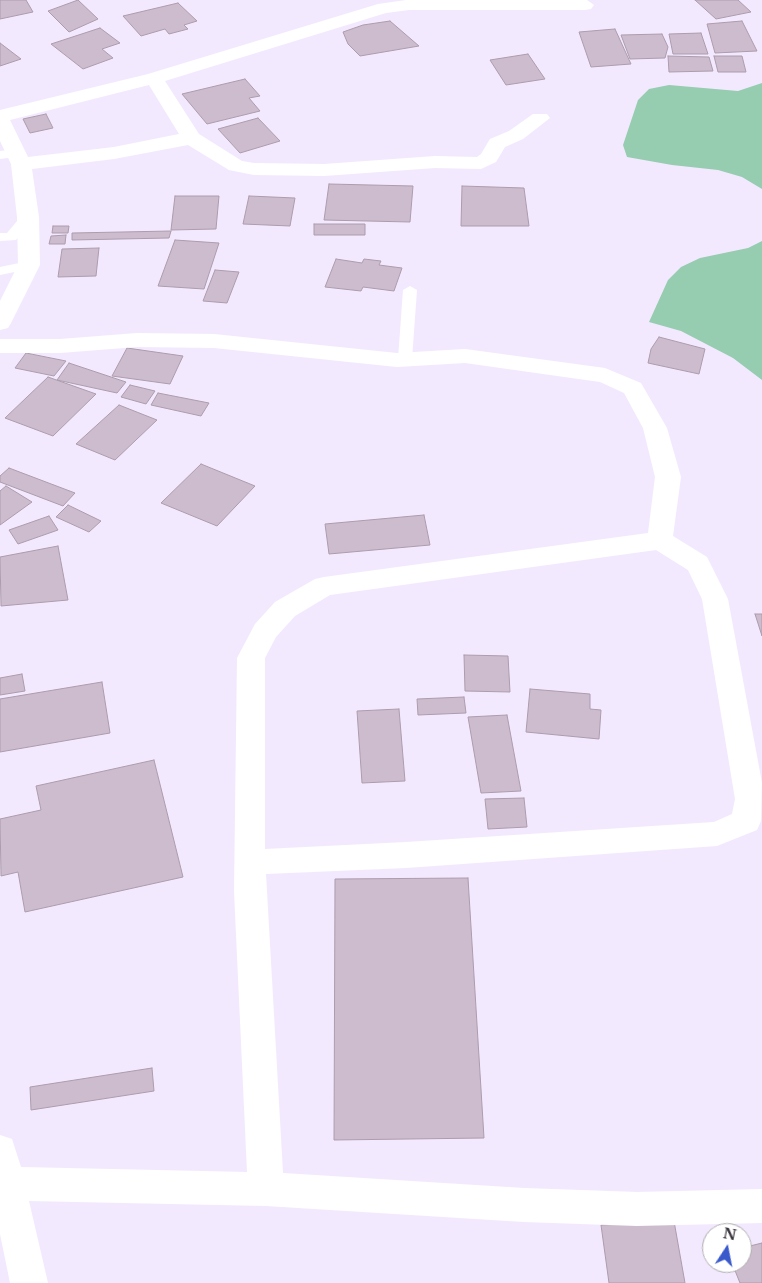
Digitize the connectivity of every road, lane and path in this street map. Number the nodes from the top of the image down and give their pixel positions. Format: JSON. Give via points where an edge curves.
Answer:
{"nodes":[{"id":1,"x":585,"y":5,"type":"dead end"},
{"id":2,"x":154,"y":78,"type":"junction"},
{"id":3,"x":0,"y":116,"type":"edge"},
{"id":4,"x":540,"y":118,"type":"dead end"},
{"id":5,"x":0,"y":120,"type":"edge"},
{"id":6,"x":191,"y":138,"type":"junction"},
{"id":7,"x":13,"y":158,"type":"edge"},
{"id":8,"x":28,"y":217,"type":"junction"},
{"id":9,"x":0,"y":237,"type":"edge"},
{"id":10,"x":28,"y":265,"type":"junction"},
{"id":11,"x":0,"y":271,"type":"edge"},
{"id":12,"x":410,"y":290,"type":"dead end"},
{"id":13,"x":0,"y":323,"type":"edge"},
{"id":14,"x":0,"y":346,"type":"edge"},
{"id":15,"x":406,"y":359,"type":"junction"},
{"id":16,"x":660,"y":540,"type":"junction"},
{"id":17,"x":251,"y":862,"type":"junction"},
{"id":18,"x":3,"y":1174,"type":"edge"},
{"id":19,"x":266,"y":1189,"type":"junction"},
{"id":20,"x":762,"y":1206,"type":"edge"},
{"id":21,"x":29,"y":1283,"type":"edge"}],
"edges":[{"from":1,"to":2,"type":"street","via":[[408,5],[384,8]]},
{"from":2,"to":3,"type":"street"},
{"from":2,"to":6,"type":"street"},
{"from":4,"to":6,"type":"street","via":[[516,135],[497,143],[489,158],[480,163],[435,162],[324,170],[254,169],[236,166]]},
{"from":5,"to":7,"type":"street"},
{"from":6,"to":7,"type":"street","via":[[114,153]]},
{"from":7,"to":8,"type":"street"},
{"from":8,"to":9,"type":"lane","via":[[11,237]]},
{"from":8,"to":10,"type":"street"},
{"from":10,"to":11,"type":"lane"},
{"from":10,"to":13,"type":"street"},
{"from":12,"to":15,"type":"lane"},
{"from":14,"to":15,"type":"street","via":[[60,346],[137,340],[214,341]]},
{"from":15,"to":16,"type":"street","via":[[465,356],[605,375],[632,388],[656,428],[668,477]]},
{"from":16,"to":17,"type":"street","via":[[324,586],[285,609],[265,631],[251,658]]},
{"from":16,"to":17,"type":"street","via":[[698,564],[715,599],[750,799],[746,821],[717,834]]},
{"from":17,"to":19,"type":"street"},
{"from":18,"to":19,"type":"street"},
{"from":18,"to":21,"type":"street"},
{"from":19,"to":20,"type":"street","via":[[524,1206],[637,1209]]}]}
